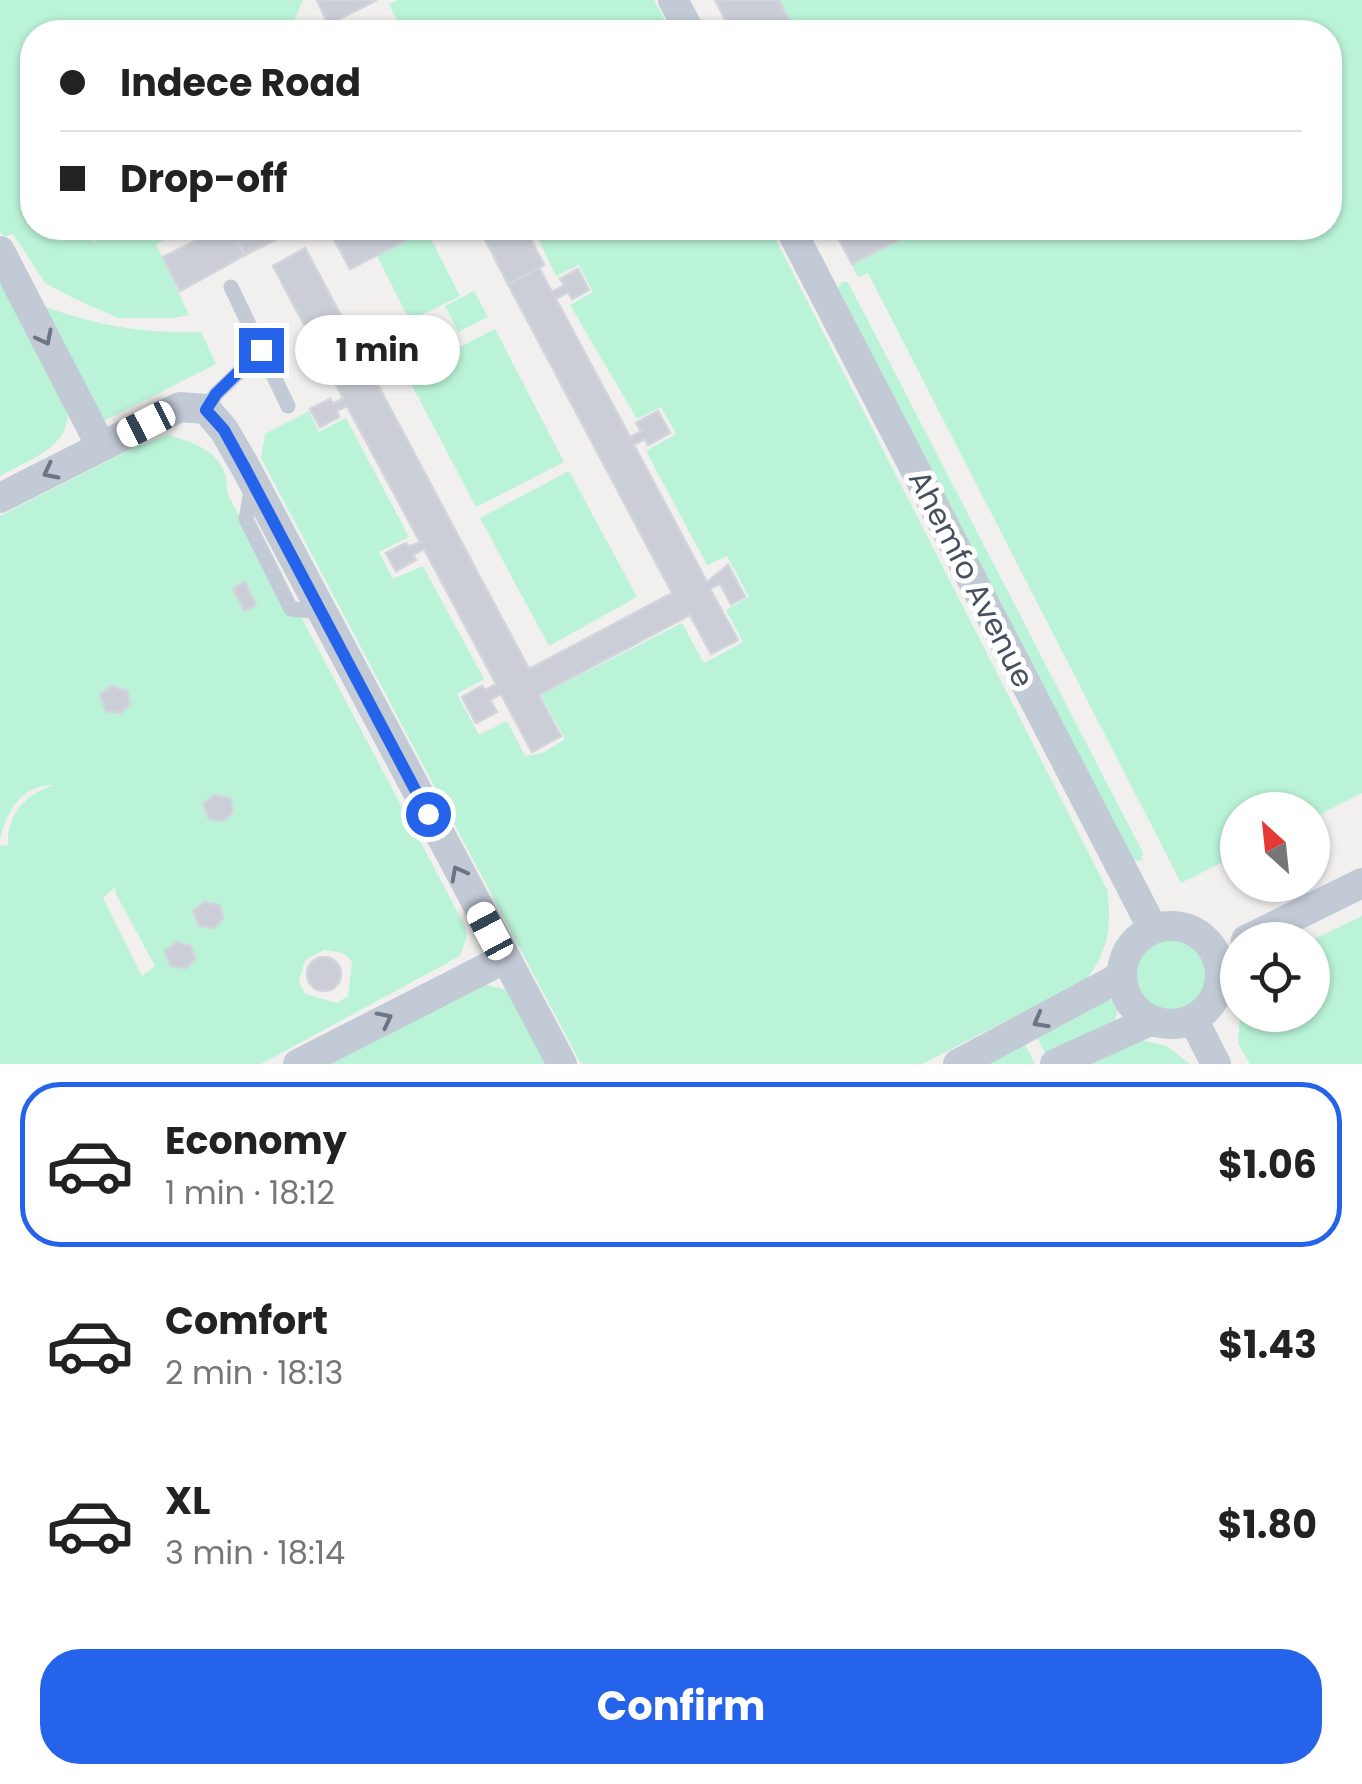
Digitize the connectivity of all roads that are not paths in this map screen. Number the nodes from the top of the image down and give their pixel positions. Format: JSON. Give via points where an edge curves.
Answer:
{"nodes":[{"id":1,"x":796,"y":240,"type":"edge"},
{"id":2,"x":0,"y":251,"type":"edge"},
{"id":3,"x":231,"y":287,"type":"dead end"},
{"id":4,"x":261,"y":350,"type":"junction"},
{"id":5,"x":288,"y":406,"type":"dead end"},
{"id":6,"x":206,"y":410,"type":"junction"},
{"id":7,"x":101,"y":446,"type":"junction"},
{"id":8,"x":0,"y":498,"type":"edge"},
{"id":9,"x":1362,"y":883,"type":"edge"},
{"id":10,"x":1283,"y":922,"type":"edge"},
{"id":11,"x":1154,"y":929,"type":"junction"},
{"id":12,"x":1220,"y":946,"type":"edge"},
{"id":13,"x":504,"y":958,"type":"junction"},
{"id":14,"x":1122,"y":976,"type":"junction"},
{"id":15,"x":1220,"y":984,"type":"edge"},
{"id":16,"x":1193,"y":1019,"type":"junction"},
{"id":17,"x":1152,"y":1020,"type":"junction"},
{"id":18,"x":298,"y":1064,"type":"edge"},
{"id":19,"x":562,"y":1064,"type":"edge"},
{"id":20,"x":958,"y":1064,"type":"edge"},
{"id":21,"x":1055,"y":1064,"type":"edge"},
{"id":22,"x":1216,"y":1064,"type":"edge"}],
"edges":[{"from":1,"to":11,"type":"street","name":"Ahemfo Avenue"},
{"from":2,"to":7,"type":"street","one_way":true},
{"from":3,"to":4,"type":"lane"},
{"from":4,"to":5,"type":"lane"},
{"from":4,"to":6,"type":"lane"},
{"from":6,"to":7,"type":"street","via":[[180,407]]},
{"from":13,"to":6,"type":"street","one_way":true,"via":[[252,481]]},
{"from":7,"to":8,"type":"street","one_way":true},
{"from":9,"to":10,"type":"street"},
{"from":11,"to":12,"type":"street","via":[[1183,927]]},
{"from":11,"to":14,"type":"street","via":[[1130,948]]},
{"from":18,"to":13,"type":"street","one_way":true},
{"from":13,"to":19,"type":"street"},
{"from":14,"to":17,"type":"street","via":[[1136,1010]]},
{"from":14,"to":20,"type":"street","one_way":true},
{"from":15,"to":16,"type":"street"},
{"from":16,"to":17,"type":"street"},
{"from":16,"to":22,"type":"street"},
{"from":17,"to":21,"type":"street"}]}
